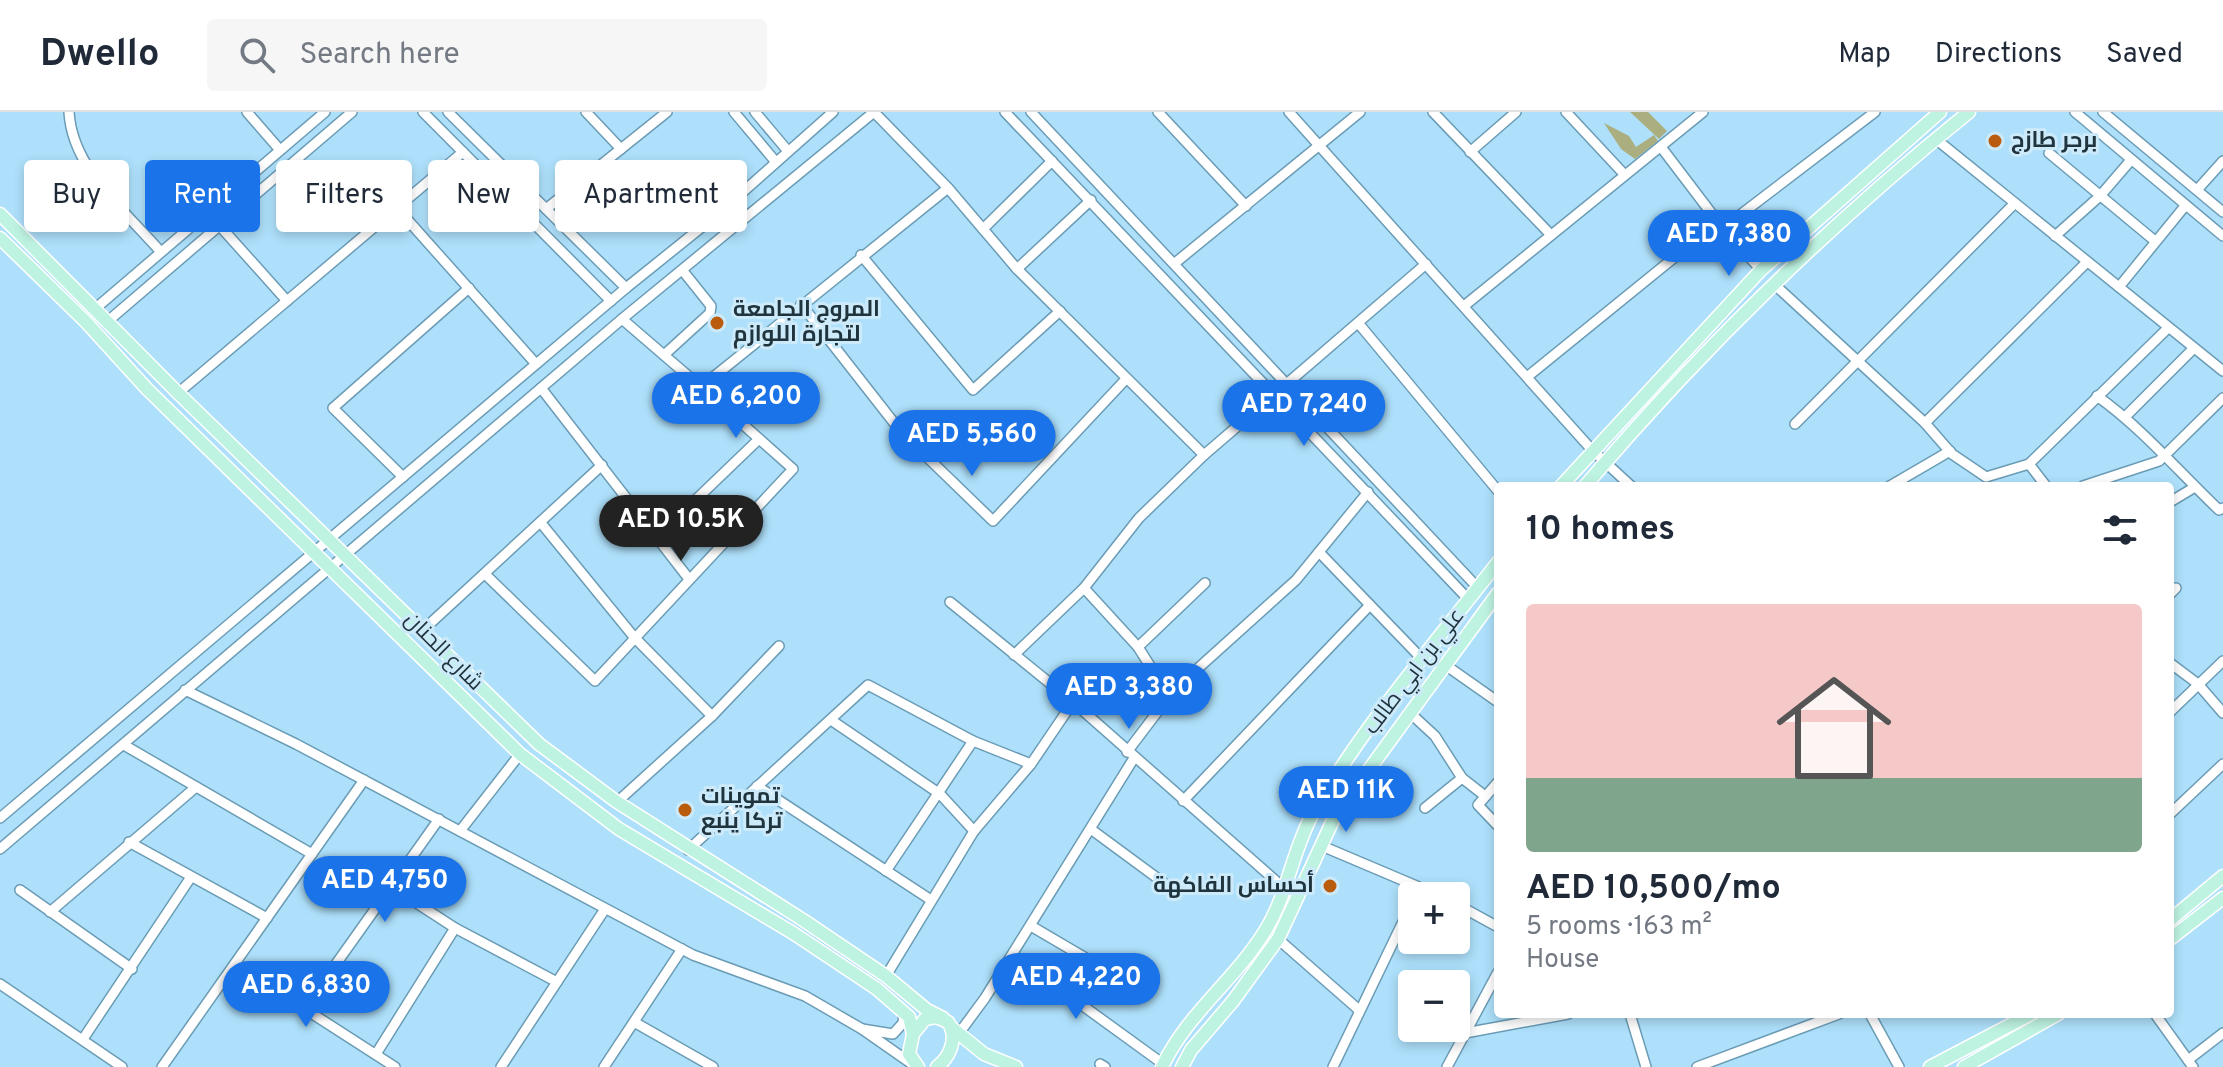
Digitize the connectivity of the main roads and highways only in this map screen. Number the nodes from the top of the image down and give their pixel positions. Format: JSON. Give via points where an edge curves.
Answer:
{"nodes":[{"id":1,"x":1940,"y":112,"type":"edge"},
{"id":2,"x":1969,"y":112,"type":"edge"},
{"id":3,"x":0,"y":214,"type":"edge"},
{"id":4,"x":0,"y":238,"type":"edge"},
{"id":5,"x":1564,"y":482,"type":"edge"},
{"id":6,"x":1588,"y":482,"type":"edge"},
{"id":7,"x":1494,"y":567,"type":"edge"},
{"id":8,"x":1494,"y":598,"type":"edge"},
{"id":9,"x":2223,"y":876,"type":"edge"},
{"id":10,"x":2223,"y":898,"type":"edge"},
{"id":11,"x":2174,"y":917,"type":"edge"},
{"id":12,"x":2174,"y":936,"type":"edge"},
{"id":13,"x":2023,"y":1018,"type":"edge"},
{"id":14,"x":2051,"y":1018,"type":"edge"},
{"id":15,"x":953,"y":1029,"type":"junction"},
{"id":16,"x":913,"y":1034,"type":"junction"},
{"id":17,"x":914,"y":1065,"type":"edge"},
{"id":18,"x":1159,"y":1065,"type":"edge"},
{"id":19,"x":937,"y":1067,"type":"edge"},
{"id":20,"x":1016,"y":1067,"type":"edge"},
{"id":21,"x":1182,"y":1067,"type":"edge"},
{"id":22,"x":1930,"y":1067,"type":"edge"},
{"id":23,"x":1964,"y":1067,"type":"edge"}],
"edges":[{"from":1,"to":5,"type":"main road","via":[[1761,270]]},
{"from":2,"to":6,"type":"main road","via":[[1775,285]]},
{"from":3,"to":15,"type":"main road","name":"شارع الحنان","via":[[539,744],[688,850],[886,976]]},
{"from":4,"to":16,"type":"main road","name":"شارع الحنان","via":[[520,754],[619,829],[877,989],[909,1017]]},
{"from":7,"to":18,"type":"main road","name":"علي بن ابي طالب","via":[[1314,813],[1265,931]]},
{"from":8,"to":21,"type":"main road","name":"علي بن ابي طالب","via":[[1335,816],[1278,939]]},
{"from":9,"to":11,"type":"main road"},
{"from":10,"to":12,"type":"main road"},
{"from":13,"to":22,"type":"main road"},
{"from":14,"to":23,"type":"main road"},
{"from":15,"to":16,"type":"main road","via":[[925,1019]]},
{"from":15,"to":19,"type":"main road","via":[[949,1053]]},
{"from":15,"to":20,"type":"main road","name":"شارع الحنان","via":[[984,1054]]},
{"from":16,"to":17,"type":"main road","via":[[909,1046]]}]}
